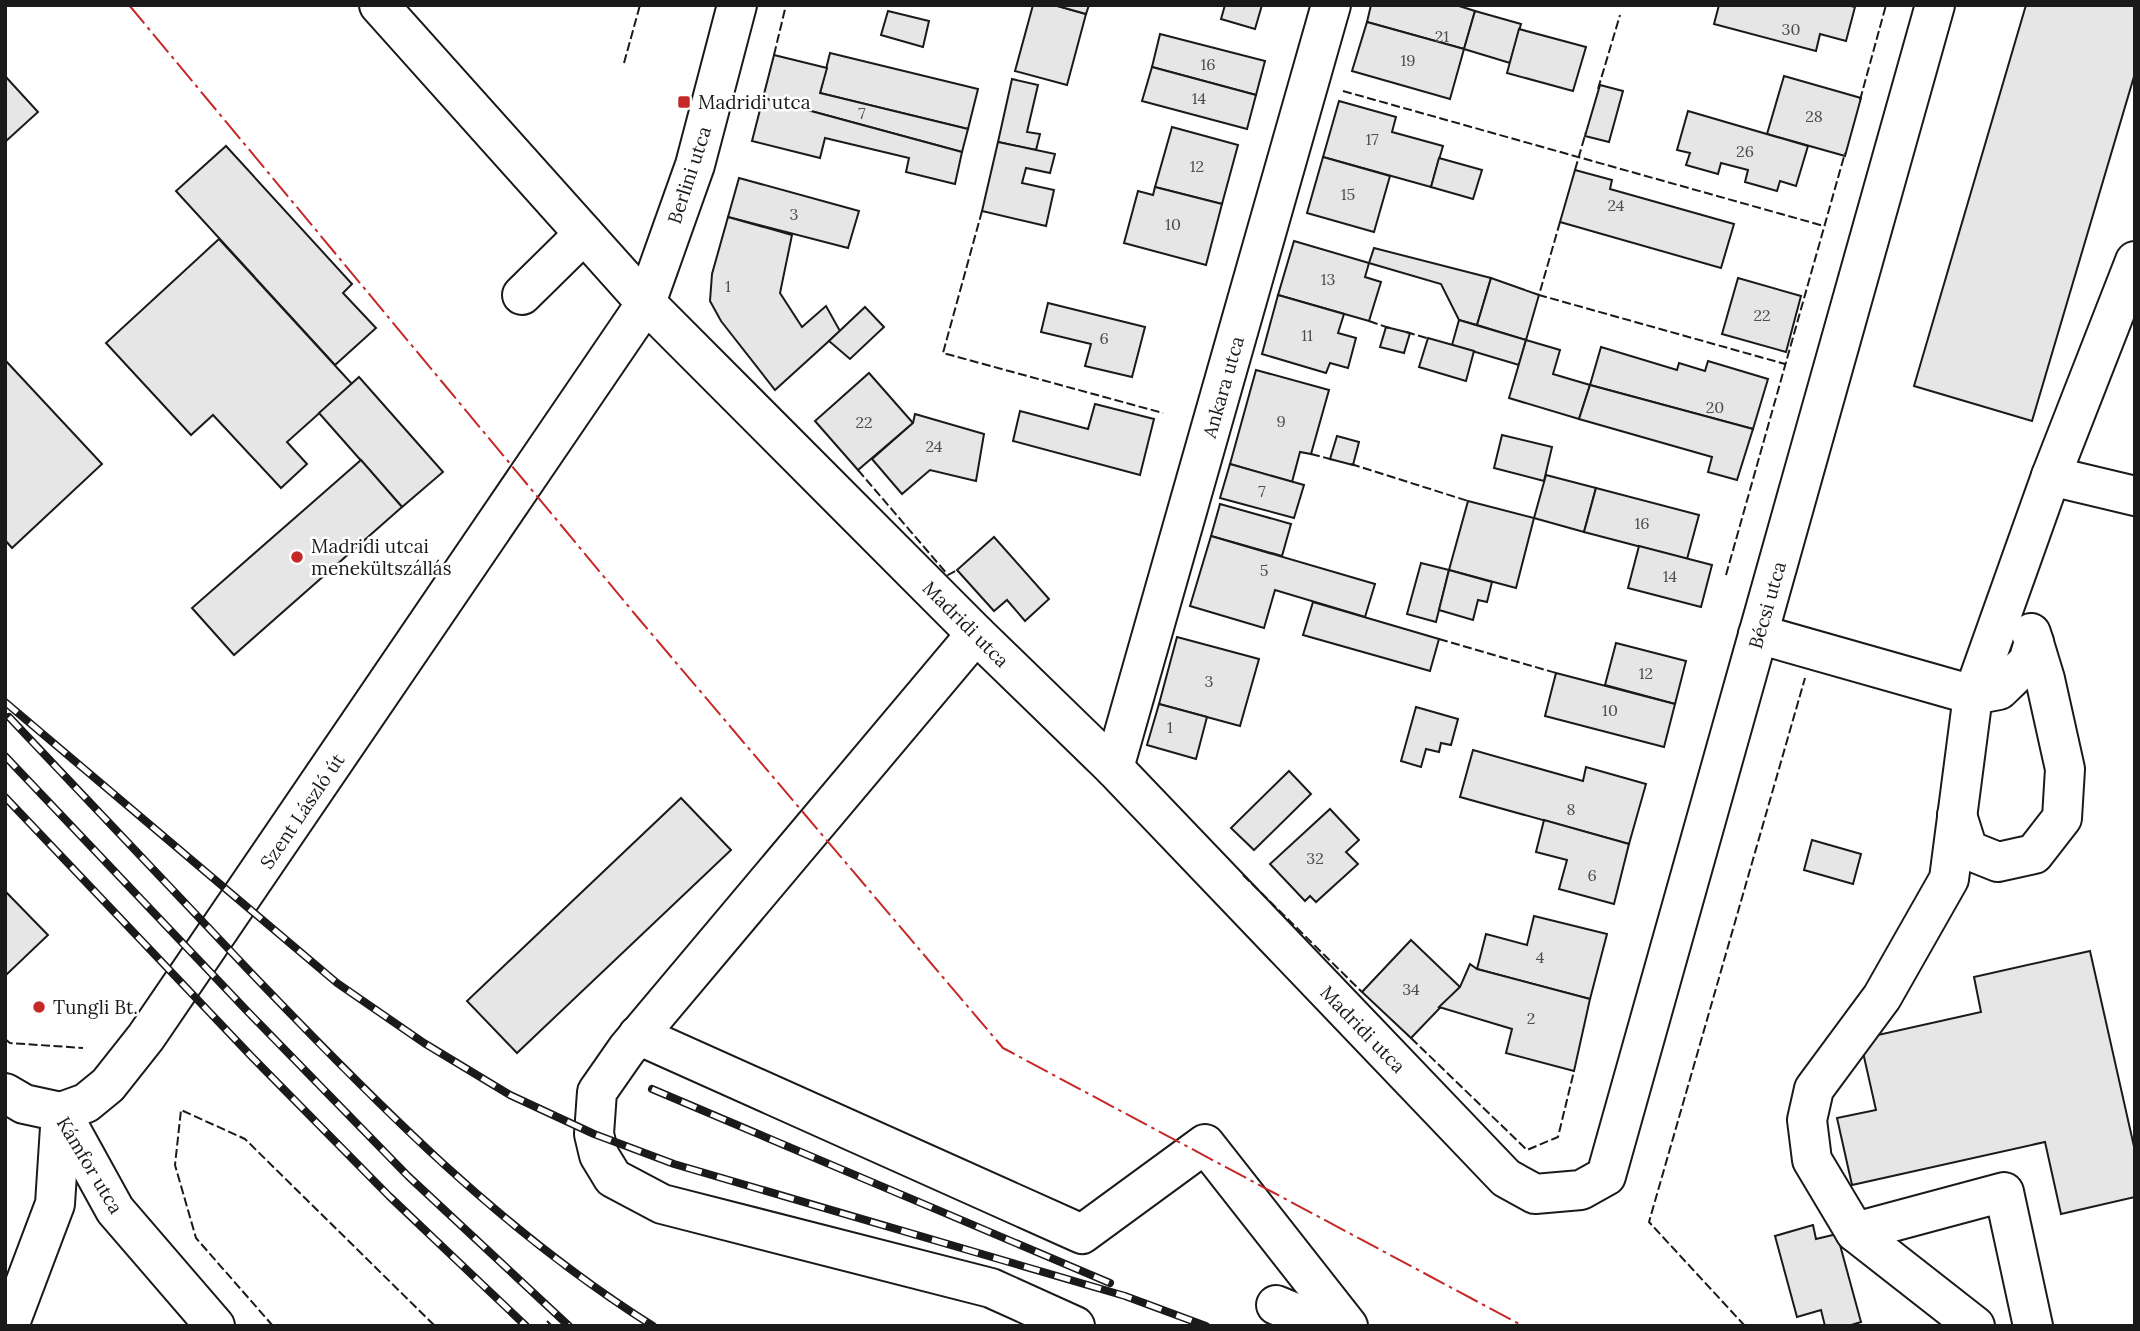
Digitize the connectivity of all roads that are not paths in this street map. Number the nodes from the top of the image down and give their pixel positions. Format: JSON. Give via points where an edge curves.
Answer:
{"nodes":[{"id":1,"x":379,"y":5,"type":"edge"},
{"id":2,"x":737,"y":5,"type":"edge"},
{"id":3,"x":1331,"y":5,"type":"edge"},
{"id":4,"x":1934,"y":5,"type":"edge"},
{"id":5,"x":584,"y":234,"type":"junction"},
{"id":6,"x":2135,"y":261,"type":"edge"},
{"id":7,"x":522,"y":295,"type":"dead end"},
{"id":8,"x":646,"y":303,"type":"junction"},
{"id":9,"x":2051,"y":476,"type":"junction"},
{"id":10,"x":2135,"y":496,"type":"edge"},
{"id":11,"x":2014,"y":578,"type":"junction"},
{"id":12,"x":976,"y":634,"type":"junction"},
{"id":13,"x":1758,"y":634,"type":"junction"},
{"id":14,"x":2034,"y":642,"type":"junction"},
{"id":15,"x":1973,"y":695,"type":"junction"},
{"id":16,"x":1114,"y":768,"type":"junction"},
{"id":17,"x":1957,"y":815,"type":"junction"},
{"id":18,"x":638,"y":1035,"type":"junction"},
{"id":19,"x":5,"y":1093,"type":"edge"},
{"id":20,"x":61,"y":1111,"type":"junction"},
{"id":21,"x":1581,"y":1190,"type":"joint"},
{"id":22,"x":1855,"y":1232,"type":"junction"},
{"id":23,"x":1276,"y":1305,"type":"dead end"},
{"id":24,"x":9,"y":1326,"type":"edge"},
{"id":25,"x":215,"y":1326,"type":"edge"},
{"id":26,"x":1075,"y":1326,"type":"edge"},
{"id":27,"x":1327,"y":1326,"type":"edge"},
{"id":28,"x":1348,"y":1326,"type":"edge"},
{"id":29,"x":1975,"y":1326,"type":"edge"},
{"id":30,"x":2033,"y":1326,"type":"edge"}],
"edges":[{"from":1,"to":5,"type":"street","name":"Madridi utca"},
{"from":2,"to":8,"type":"street","name":"Berlini utca","via":[[695,165]]},
{"from":3,"to":16,"type":"street","name":"Ankara utca"},
{"from":4,"to":13,"type":"street","name":"Bécsi utca"},
{"from":5,"to":7,"type":"street"},
{"from":5,"to":8,"type":"street","name":"Madridi utca"},
{"from":6,"to":9,"type":"street"},
{"from":8,"to":12,"type":"street","name":"Madridi utca"},
{"from":8,"to":20,"type":"street","name":"Szent László út","via":[[146,1037],[108,1085],[86,1103]]},
{"from":9,"to":10,"type":"street"},
{"from":9,"to":11,"type":"street"},
{"from":11,"to":14,"type":"street"},
{"from":11,"to":15,"type":"street"},
{"from":12,"to":16,"type":"street","name":"Madridi utca"},
{"from":12,"to":18,"type":"street"},
{"from":13,"to":15,"type":"street"},
{"from":13,"to":21,"type":"street","name":"Bécsi utca","via":[[1606,1176]]},
{"from":14,"to":15,"type":"street","via":[[2028,662],[1999,690]]},
{"from":14,"to":17,"type":"street","via":[[2065,769],[2062,818],[2034,854],[1998,862],[1968,850]]},
{"from":15,"to":17,"type":"street"},
{"from":16,"to":21,"type":"street","name":"Madridi utca","via":[[1506,1178],[1535,1194]]},
{"from":17,"to":22,"type":"street","via":[[1949,879],[1882,997],[1814,1089],[1807,1120],[1812,1160]]},
{"from":18,"to":26,"type":"street","via":[[597,1092],[594,1134],[599,1155],[613,1178],[662,1204],[991,1288]]},
{"from":18,"to":28,"type":"street","via":[[1082,1234],[1205,1144]]},
{"from":19,"to":20,"type":"street","name":"Kámfor utca","via":[[24,1104]]},
{"from":20,"to":24,"type":"street","via":[[55,1204]]},
{"from":20,"to":25,"type":"street","name":"Kámfor utca","via":[[115,1210]]},
{"from":22,"to":29,"type":"street"},
{"from":22,"to":30,"type":"street","via":[[2004,1192]]},
{"from":23,"to":27,"type":"street"}]}
